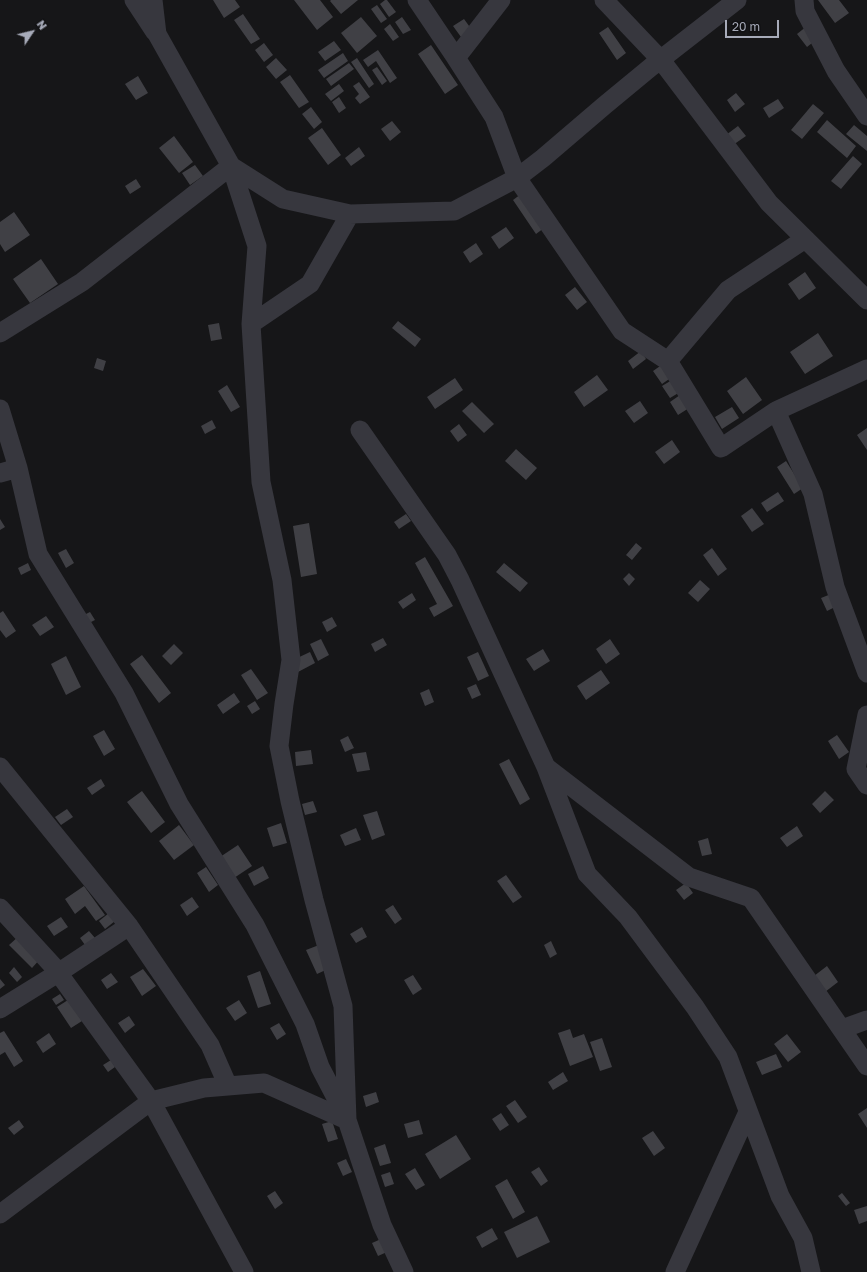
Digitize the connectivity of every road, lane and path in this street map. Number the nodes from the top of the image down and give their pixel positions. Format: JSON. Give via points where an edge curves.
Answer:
{"nodes":[{"id":1,"x":134,"y":0,"type":"edge"},
{"id":2,"x":153,"y":0,"type":"edge"},
{"id":3,"x":417,"y":0,"type":"edge"},
{"id":4,"x":501,"y":0,"type":"edge"},
{"id":5,"x":604,"y":0,"type":"edge"},
{"id":6,"x":737,"y":0,"type":"edge"},
{"id":7,"x":804,"y":0,"type":"edge"},
{"id":8,"x":157,"y":34,"type":"junction"},
{"id":9,"x":456,"y":58,"type":"junction"},
{"id":10,"x":661,"y":60,"type":"junction"},
{"id":11,"x":867,"y":116,"type":"edge"},
{"id":12,"x":231,"y":166,"type":"junction"},
{"id":13,"x":518,"y":178,"type":"junction"},
{"id":14,"x":350,"y":214,"type":"junction"},
{"id":15,"x":805,"y":239,"type":"junction"},
{"id":16,"x":867,"y":300,"type":"edge"},
{"id":17,"x":251,"y":324,"type":"junction"},
{"id":18,"x":0,"y":333,"type":"edge"},
{"id":19,"x":668,"y":361,"type":"junction"},
{"id":20,"x":867,"y":369,"type":"edge"},
{"id":21,"x":0,"y":409,"type":"edge"},
{"id":22,"x":776,"y":411,"type":"junction"},
{"id":23,"x":360,"y":430,"type":"dead end"},
{"id":24,"x":9,"y":471,"type":"edge"},
{"id":25,"x":867,"y":673,"type":"edge"},
{"id":26,"x":867,"y":715,"type":"edge"},
{"id":27,"x":861,"y":762,"type":"edge"},
{"id":28,"x":0,"y":767,"type":"edge"},
{"id":29,"x":546,"y":767,"type":"junction"},
{"id":30,"x":867,"y":785,"type":"edge"},
{"id":31,"x":0,"y":908,"type":"edge"},
{"id":32,"x":129,"y":926,"type":"junction"},
{"id":33,"x":58,"y":974,"type":"junction"},
{"id":34,"x":0,"y":1009,"type":"edge"},
{"id":35,"x":867,"y":1020,"type":"edge"},
{"id":36,"x":842,"y":1029,"type":"junction"},
{"id":37,"x":867,"y":1040,"type":"edge"},
{"id":38,"x":867,"y":1066,"type":"edge"},
{"id":39,"x":228,"y":1086,"type":"junction"},
{"id":40,"x":151,"y":1101,"type":"junction"},
{"id":41,"x":748,"y":1112,"type":"junction"},
{"id":42,"x":347,"y":1120,"type":"junction"},
{"id":43,"x":0,"y":1214,"type":"edge"},
{"id":44,"x":244,"y":1272,"type":"edge"},
{"id":45,"x":404,"y":1272,"type":"edge"},
{"id":46,"x":675,"y":1272,"type":"edge"},
{"id":47,"x":811,"y":1272,"type":"edge"}],
"edges":[{"from":1,"to":8,"type":"street"},
{"from":2,"to":8,"type":"street"},
{"from":3,"to":9,"type":"street"},
{"from":4,"to":9,"type":"street"},
{"from":5,"to":10,"type":"street"},
{"from":6,"to":10,"type":"street"},
{"from":7,"to":11,"type":"street","via":[[805,11],[836,71]]},
{"from":8,"to":12,"type":"street"},
{"from":9,"to":13,"type":"street","via":[[494,117]]},
{"from":10,"to":13,"type":"street"},
{"from":10,"to":15,"type":"street","via":[[769,203]]},
{"from":12,"to":14,"type":"street","via":[[283,199]]},
{"from":12,"to":17,"type":"street","via":[[257,246]]},
{"from":12,"to":18,"type":"street","via":[[82,282]]},
{"from":13,"to":14,"type":"street","via":[[454,211]]},
{"from":13,"to":19,"type":"street","via":[[622,331]]},
{"from":14,"to":17,"type":"street","via":[[310,284]]},
{"from":15,"to":16,"type":"street"},
{"from":15,"to":19,"type":"street","via":[[728,290]]},
{"from":17,"to":42,"type":"street","via":[[261,482],[282,580],[291,660],[279,746],[312,892],[343,1006]]},
{"from":19,"to":22,"type":"street","via":[[721,448]]},
{"from":20,"to":22,"type":"street"},
{"from":21,"to":24,"type":"street"},
{"from":22,"to":25,"type":"street","via":[[813,494],[835,587]]},
{"from":23,"to":29,"type":"street","via":[[447,555]]},
{"from":24,"to":42,"type":"street","via":[[38,554],[124,693],[179,804],[255,925],[305,1024],[320,1068]]},
{"from":26,"to":27,"type":"street"},
{"from":27,"to":30,"type":"street"},
{"from":28,"to":32,"type":"street"},
{"from":29,"to":36,"type":"street","via":[[689,877],[751,898]]},
{"from":29,"to":41,"type":"street","via":[[587,874],[628,917],[695,1007],[728,1057]]},
{"from":31,"to":33,"type":"street"},
{"from":32,"to":33,"type":"street"},
{"from":32,"to":39,"type":"street","via":[[210,1045]]},
{"from":33,"to":34,"type":"street"},
{"from":33,"to":40,"type":"street"},
{"from":35,"to":36,"type":"street"},
{"from":36,"to":37,"type":"street"},
{"from":36,"to":38,"type":"street"},
{"from":39,"to":40,"type":"street","via":[[204,1088]]},
{"from":39,"to":42,"type":"street","via":[[264,1083]]},
{"from":40,"to":43,"type":"street"},
{"from":40,"to":44,"type":"street"},
{"from":41,"to":46,"type":"street"},
{"from":41,"to":47,"type":"street","via":[[780,1196],[803,1238]]},
{"from":42,"to":45,"type":"street","via":[[382,1225]]}]}
